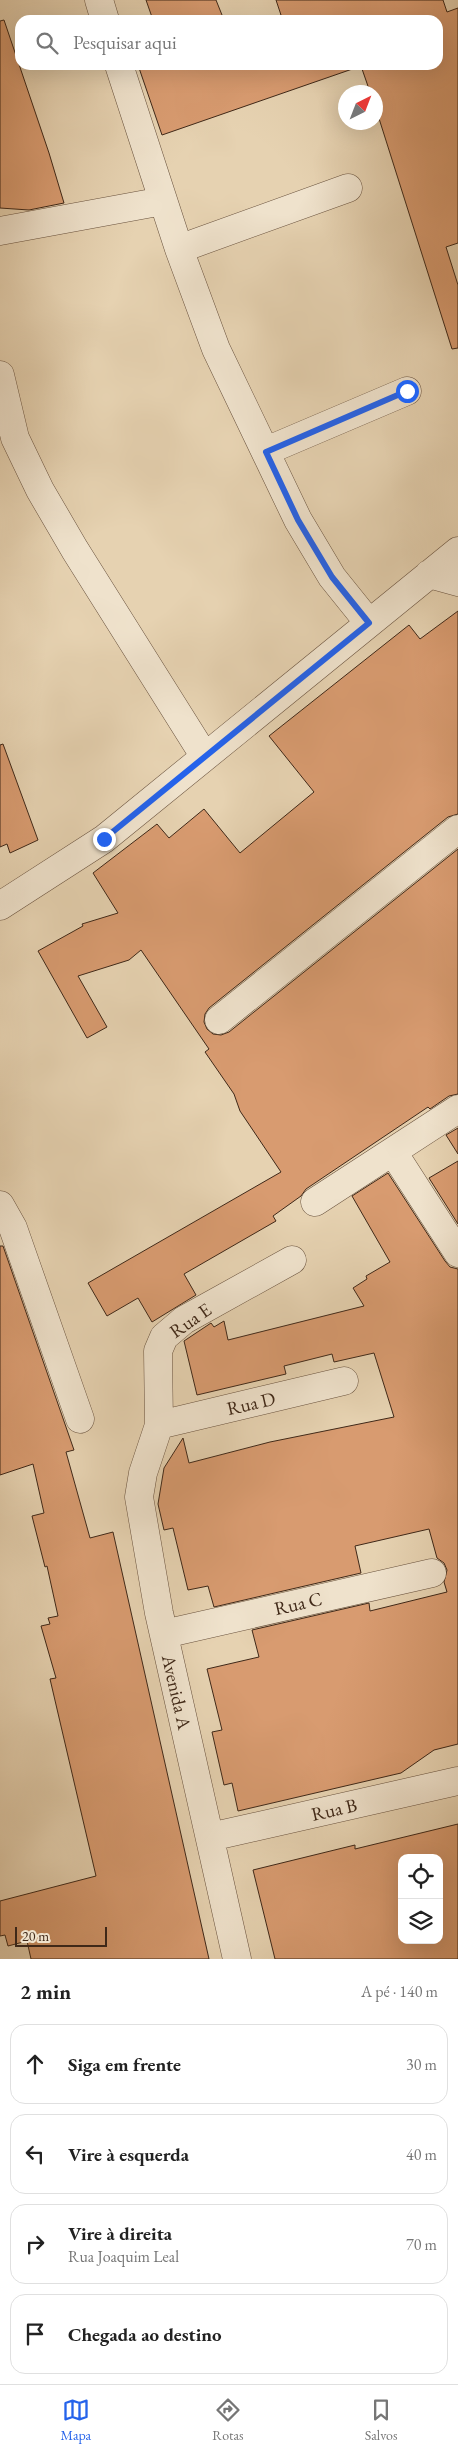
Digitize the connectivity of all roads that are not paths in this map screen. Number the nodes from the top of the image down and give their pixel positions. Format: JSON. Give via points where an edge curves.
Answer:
{"nodes":[{"id":1,"x":99,"y":0,"type":"edge"},
{"id":2,"x":104,"y":15,"type":"edge"},
{"id":3,"x":121,"y":70,"type":"edge"},
{"id":4,"x":348,"y":188,"type":"dead end"},
{"id":5,"x":163,"y":201,"type":"junction"},
{"id":6,"x":0,"y":231,"type":"edge"},
{"id":7,"x":179,"y":249,"type":"junction"},
{"id":8,"x":0,"y":375,"type":"edge"},
{"id":9,"x":407,"y":391,"type":"dead end"},
{"id":10,"x":266,"y":452,"type":"junction"},
{"id":11,"x":458,"y":551,"type":"edge"},
{"id":12,"x":429,"y":574,"type":"junction"},
{"id":13,"x":458,"y":582,"type":"edge"},
{"id":14,"x":369,"y":623,"type":"junction"},
{"id":15,"x":205,"y":757,"type":"junction"},
{"id":16,"x":458,"y":829,"type":"edge"},
{"id":17,"x":0,"y":906,"type":"edge"},
{"id":18,"x":219,"y":1020,"type":"dead end"},
{"id":19,"x":458,"y":1109,"type":"edge"},
{"id":20,"x":393,"y":1152,"type":"junction"},
{"id":21,"x":315,"y":1202,"type":"dead end"},
{"id":22,"x":0,"y":1205,"type":"edge"},
{"id":23,"x":458,"y":1253,"type":"edge"},
{"id":24,"x":292,"y":1260,"type":"dead end"},
{"id":25,"x":344,"y":1382,"type":"dead end"},
{"id":26,"x":80,"y":1419,"type":"dead end"},
{"id":27,"x":158,"y":1425,"type":"junction"},
{"id":28,"x":432,"y":1573,"type":"dead end"},
{"id":29,"x":164,"y":1634,"type":"junction"},
{"id":30,"x":458,"y":1781,"type":"edge"},
{"id":31,"x":210,"y":1837,"type":"junction"},
{"id":32,"x":237,"y":1959,"type":"edge"}],
"edges":[{"from":1,"to":2,"type":"street"},
{"from":3,"to":5,"type":"street"},
{"from":4,"to":7,"type":"street"},
{"from":5,"to":6,"type":"street"},
{"from":5,"to":7,"type":"street"},
{"from":7,"to":10,"type":"street","via":[[216,348]]},
{"from":8,"to":15,"type":"street","via":[[15,438],[40,490]]},
{"from":9,"to":10,"type":"street"},
{"from":10,"to":14,"type":"street","via":[[298,520],[332,577]]},
{"from":11,"to":12,"type":"street"},
{"from":12,"to":13,"type":"street"},
{"from":12,"to":14,"type":"street"},
{"from":14,"to":15,"type":"street"},
{"from":15,"to":17,"type":"street","via":[[104,839]]},
{"from":16,"to":18,"type":"street"},
{"from":19,"to":20,"type":"street"},
{"from":20,"to":21,"type":"street"},
{"from":20,"to":23,"type":"street"},
{"from":22,"to":26,"type":"street","via":[[13,1228]]},
{"from":24,"to":27,"type":"street","name":"Rua E","via":[[184,1320],[164,1337],[158,1351]]},
{"from":25,"to":27,"type":"street","name":"Rua D"},
{"from":27,"to":29,"type":"street","name":"Avenida A","via":[[142,1473],[139,1497]]},
{"from":28,"to":29,"type":"street","name":"Rua C"},
{"from":29,"to":31,"type":"street","name":"Avenida A"},
{"from":30,"to":31,"type":"street","name":"Rua B"},
{"from":31,"to":32,"type":"street","name":"Avenida A"}]}
